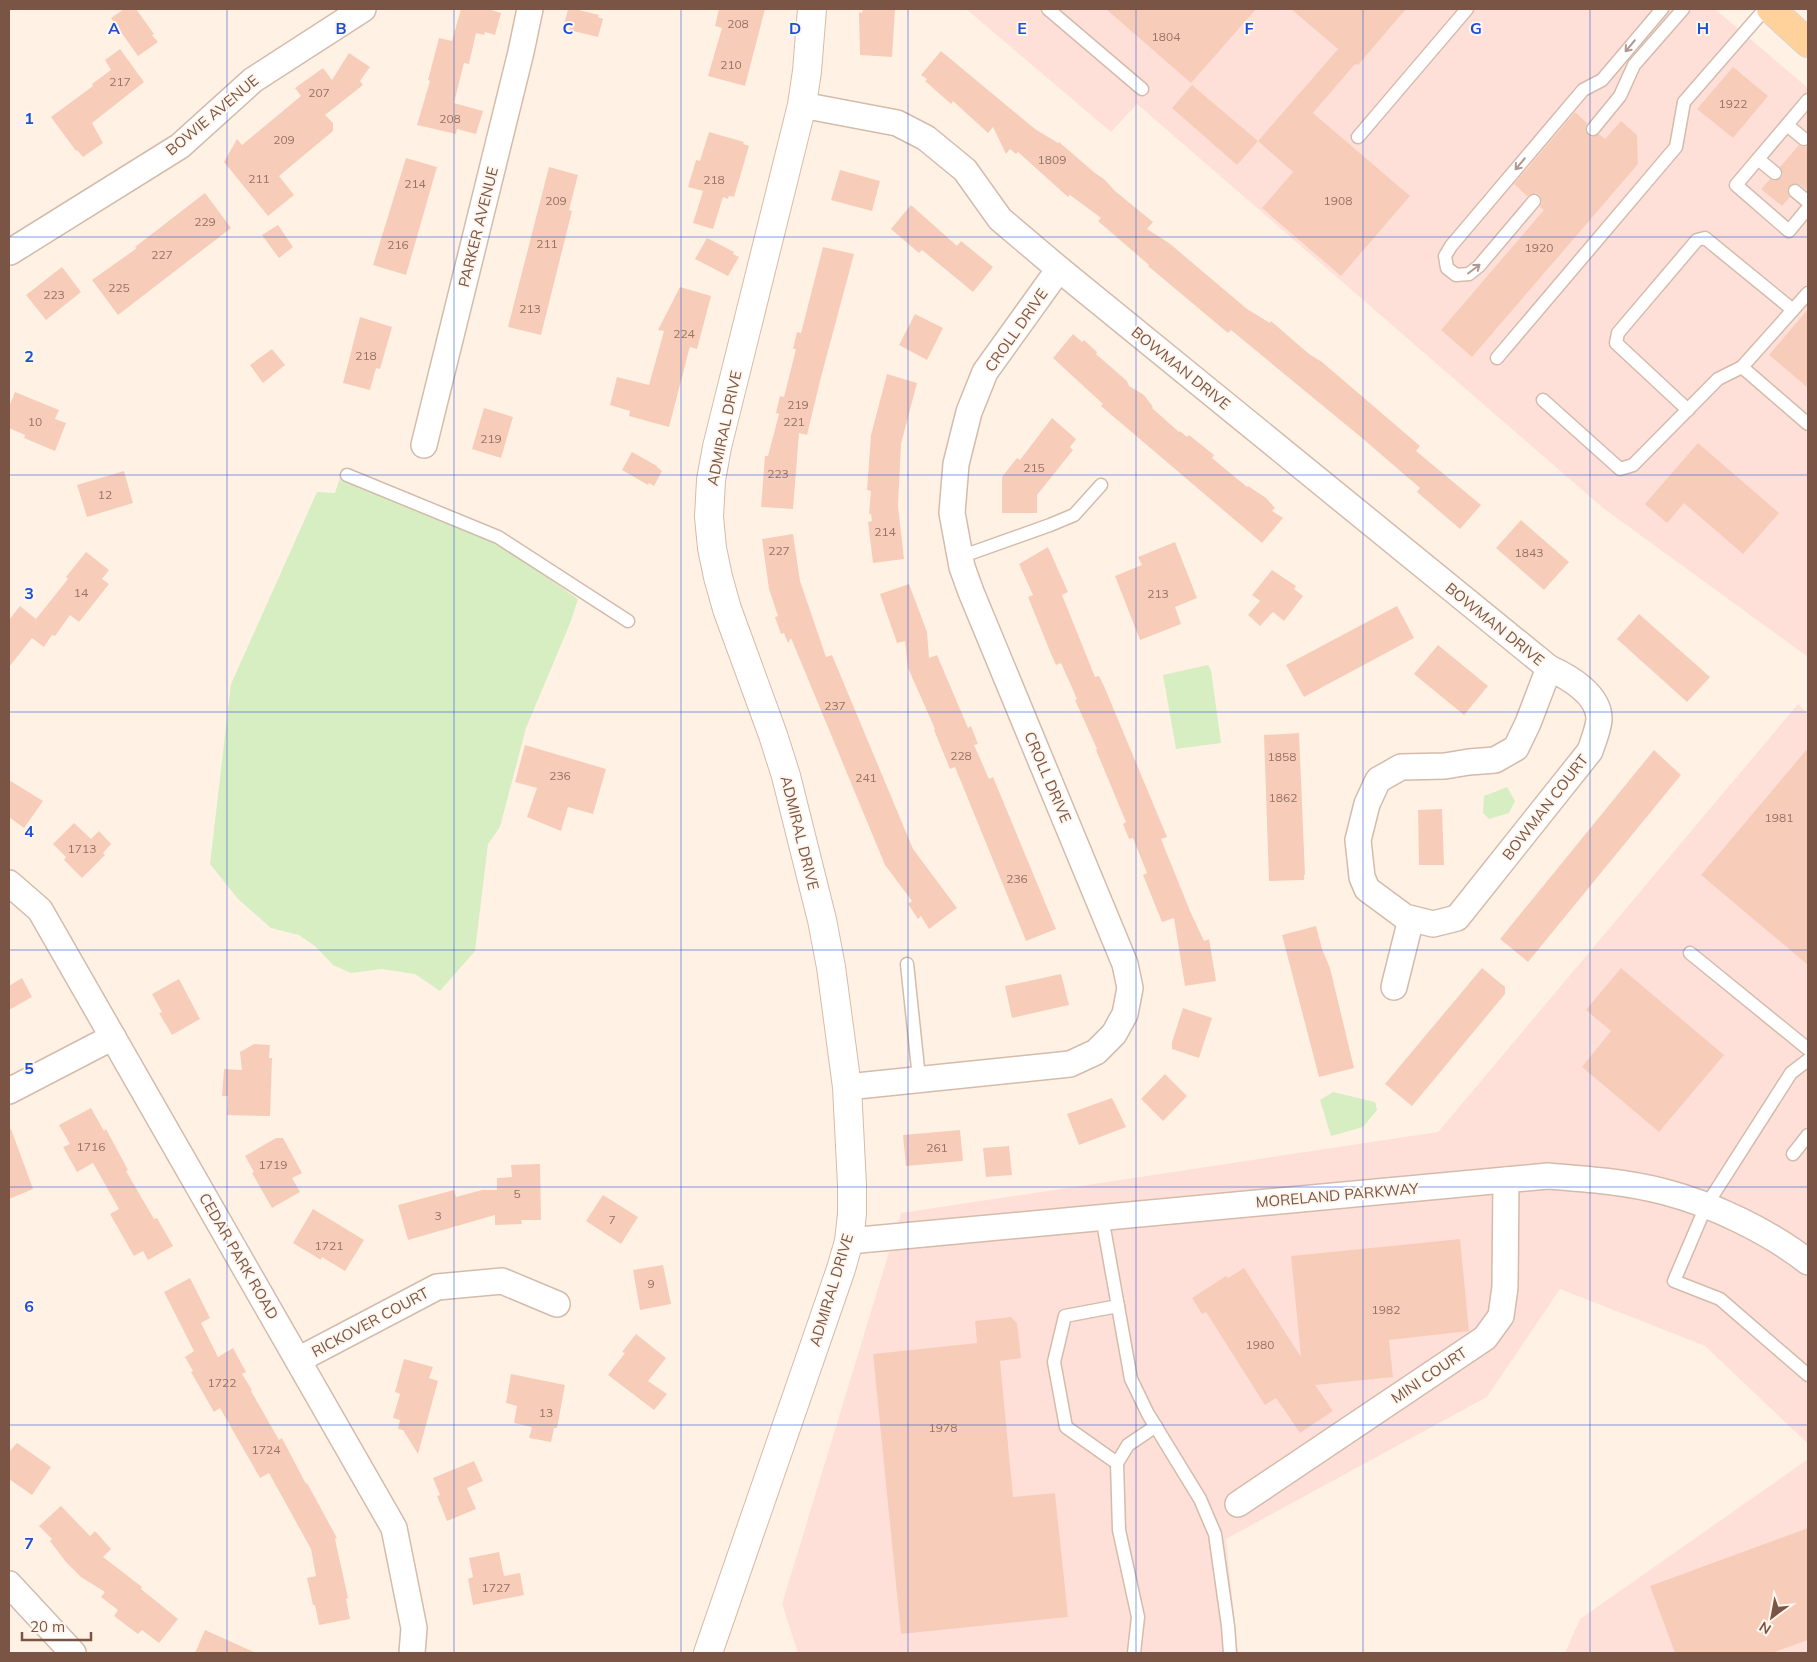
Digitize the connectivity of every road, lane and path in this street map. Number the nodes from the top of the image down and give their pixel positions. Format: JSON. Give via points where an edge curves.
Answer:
{"nodes":[{"id":1,"x":363,"y":9,"type":"edge"},
{"id":2,"x":530,"y":9,"type":"edge"},
{"id":3,"x":812,"y":9,"type":"edge"},
{"id":4,"x":1048,"y":9,"type":"edge"},
{"id":5,"x":1467,"y":9,"type":"edge"},
{"id":6,"x":1662,"y":9,"type":"edge"},
{"id":7,"x":1683,"y":9,"type":"edge"},
{"id":8,"x":1764,"y":9,"type":"edge"},
{"id":9,"x":1771,"y":9,"type":"edge"},
{"id":10,"x":1808,"y":43,"type":"edge"},
{"id":11,"x":1142,"y":90,"type":"dead end"},
{"id":12,"x":1807,"y":103,"type":"edge"},
{"id":13,"x":802,"y":105,"type":"junction"},
{"id":14,"x":1787,"y":125,"type":"junction"},
{"id":15,"x":1593,"y":129,"type":"dead end"},
{"id":16,"x":1358,"y":137,"type":"dead end"},
{"id":17,"x":1804,"y":139,"type":"dead end"},
{"id":18,"x":1758,"y":158,"type":"junction"},
{"id":19,"x":1775,"y":173,"type":"dead end"},
{"id":20,"x":1795,"y":191,"type":"dead end"},
{"id":21,"x":1534,"y":201,"type":"dead end"},
{"id":22,"x":1808,"y":202,"type":"edge"},
{"id":23,"x":1808,"y":208,"type":"edge"},
{"id":24,"x":10,"y":252,"type":"edge"},
{"id":25,"x":1059,"y":269,"type":"junction"},
{"id":26,"x":1808,"y":293,"type":"edge"},
{"id":27,"x":1793,"y":310,"type":"junction"},
{"id":28,"x":1497,"y":358,"type":"dead end"},
{"id":29,"x":1742,"y":367,"type":"junction"},
{"id":30,"x":1543,"y":400,"type":"dead end"},
{"id":31,"x":1688,"y":410,"type":"junction"},
{"id":32,"x":1808,"y":424,"type":"edge"},
{"id":33,"x":424,"y":445,"type":"dead end"},
{"id":34,"x":347,"y":475,"type":"dead end"},
{"id":35,"x":1101,"y":485,"type":"dead end"},
{"id":36,"x":960,"y":557,"type":"junction"},
{"id":37,"x":628,"y":621,"type":"dead end"},
{"id":38,"x":1549,"y":668,"type":"junction"},
{"id":39,"x":9,"y":883,"type":"edge"},
{"id":40,"x":1411,"y":919,"type":"junction"},
{"id":41,"x":1690,"y":954,"type":"dead end"},
{"id":42,"x":907,"y":964,"type":"dead end"},
{"id":43,"x":1394,"y":987,"type":"dead end"},
{"id":44,"x":113,"y":1037,"type":"junction"},
{"id":45,"x":1808,"y":1049,"type":"edge"},
{"id":46,"x":1808,"y":1060,"type":"edge"},
{"id":47,"x":919,"y":1078,"type":"junction"},
{"id":48,"x":846,"y":1087,"type":"junction"},
{"id":49,"x":9,"y":1091,"type":"edge"},
{"id":50,"x":1808,"y":1134,"type":"edge"},
{"id":51,"x":1793,"y":1154,"type":"dead end"},
{"id":52,"x":1506,"y":1180,"type":"junction"},
{"id":53,"x":1706,"y":1206,"type":"junction"},
{"id":54,"x":1102,"y":1217,"type":"junction"},
{"id":55,"x":849,"y":1241,"type":"junction"},
{"id":56,"x":1808,"y":1262,"type":"edge"},
{"id":57,"x":557,"y":1304,"type":"dead end"},
{"id":58,"x":1118,"y":1306,"type":"junction"},
{"id":59,"x":298,"y":1360,"type":"junction"},
{"id":60,"x":1808,"y":1375,"type":"edge"},
{"id":61,"x":1156,"y":1426,"type":"junction"},
{"id":62,"x":1117,"y":1463,"type":"junction"},
{"id":63,"x":1238,"y":1504,"type":"dead end"},
{"id":64,"x":9,"y":1584,"type":"edge"},
{"id":65,"x":73,"y":1653,"type":"edge"},
{"id":66,"x":412,"y":1653,"type":"edge"},
{"id":67,"x":708,"y":1653,"type":"edge"},
{"id":68,"x":1134,"y":1653,"type":"edge"},
{"id":69,"x":1230,"y":1653,"type":"edge"}],
"edges":[{"from":1,"to":24,"type":"street","name":"BOWIE AVENUE","via":[[253,80],[180,146]]},
{"from":2,"to":33,"type":"street","name":"PARKER AVENUE"},
{"from":3,"to":13,"type":"street","name":"ADMIRAL DRIVE"},
{"from":4,"to":11,"type":"lane"},
{"from":5,"to":16,"type":"lane"},
{"from":6,"to":21,"type":"lane","one_way":true,"via":[[1602,80],[1583,90],[1450,246],[1445,256],[1447,268],[1456,275],[1469,274]]},
{"from":7,"to":15,"type":"lane","via":[[1634,65],[1620,96]]},
{"from":8,"to":28,"type":"lane","via":[[1684,102],[1676,147]]},
{"from":9,"to":10,"type":"main road"},
{"from":12,"to":14,"type":"lane"},
{"from":13,"to":25,"type":"street","name":"BOWMAN DRIVE","via":[[897,123],[926,138],[966,170],[1000,220]]},
{"from":13,"to":48,"type":"street","name":"ADMIRAL DRIVE","via":[[717,447],[710,517],[712,548],[727,609],[786,776],[822,920]]},
{"from":14,"to":17,"type":"lane"},
{"from":14,"to":18,"type":"lane"},
{"from":18,"to":19,"type":"lane"},
{"from":18,"to":23,"type":"lane","via":[[1736,185],[1789,231]]},
{"from":20,"to":22,"type":"lane"},
{"from":25,"to":36,"type":"street","name":"CROLL DRIVE","via":[[985,372],[969,412],[956,464],[952,513]]},
{"from":25,"to":38,"type":"street","name":"BOWMAN DRIVE"},
{"from":26,"to":27,"type":"lane"},
{"from":27,"to":29,"type":"lane"},
{"from":27,"to":31,"type":"lane","via":[[1705,238],[1697,240],[1618,333],[1616,343]]},
{"from":29,"to":31,"type":"lane","via":[[1718,379]]},
{"from":29,"to":32,"type":"lane"},
{"from":30,"to":31,"type":"lane","via":[[1620,470],[1633,465]]},
{"from":34,"to":37,"type":"lane","via":[[498,537]]},
{"from":35,"to":36,"type":"lane","via":[[1074,515]]},
{"from":36,"to":47,"type":"street","name":"CROLL DRIVE","via":[[971,592],[1125,964],[1130,988],[1125,1014],[1114,1034],[1096,1052],[1070,1064]]},
{"from":38,"to":40,"type":"street","name":"BOWMAN COURT","via":[[1564,675],[1593,699],[1599,720],[1590,751],[1457,918],[1433,924]]},
{"from":38,"to":40,"type":"street","name":"BOWMAN COURT","via":[[1516,748],[1495,760],[1401,767],[1378,780],[1367,804],[1358,840],[1362,877],[1367,889]]},
{"from":39,"to":44,"type":"street","name":"CEDAR PARK ROAD","via":[[40,910]]},
{"from":40,"to":43,"type":"street"},
{"from":41,"to":45,"type":"lane"},
{"from":42,"to":47,"type":"lane"},
{"from":44,"to":49,"type":"street"},
{"from":44,"to":59,"type":"street","name":"CEDAR PARK ROAD"},
{"from":46,"to":53,"type":"lane","via":[[1791,1073]]},
{"from":47,"to":48,"type":"street","name":"CROLL DRIVE"},
{"from":48,"to":55,"type":"street","name":"ADMIRAL DRIVE","via":[[852,1185]]},
{"from":50,"to":51,"type":"lane"},
{"from":52,"to":53,"type":"street","name":"MORELAND PARKWAY","via":[[1548,1176],[1610,1181],[1666,1192]]},
{"from":52,"to":54,"type":"street","name":"MORELAND PARKWAY"},
{"from":52,"to":63,"type":"street","name":"MINI COURT","via":[[1504,1296],[1501,1316],[1485,1338]]},
{"from":53,"to":56,"type":"street","name":"MORELAND PARKWAY","via":[[1723,1212]]},
{"from":53,"to":60,"type":"lane","via":[[1674,1280],[1720,1299]]},
{"from":54,"to":55,"type":"street","name":"MORELAND PARKWAY"},
{"from":54,"to":58,"type":"lane"},
{"from":55,"to":67,"type":"street","name":"ADMIRAL DRIVE"},
{"from":57,"to":59,"type":"street","name":"RICKOVER COURT","via":[[502,1281],[437,1287]]},
{"from":58,"to":61,"type":"lane","via":[[1131,1380]]},
{"from":58,"to":62,"type":"lane","via":[[1065,1316],[1054,1362],[1066,1427]]},
{"from":59,"to":66,"type":"street","name":"CEDAR PARK ROAD","via":[[394,1528],[414,1628]]},
{"from":61,"to":62,"type":"lane","via":[[1128,1445]]},
{"from":61,"to":69,"type":"lane","via":[[1200,1499],[1215,1534]]},
{"from":62,"to":68,"type":"lane","via":[[1119,1530],[1138,1617]]},
{"from":64,"to":65,"type":"street"}]}
